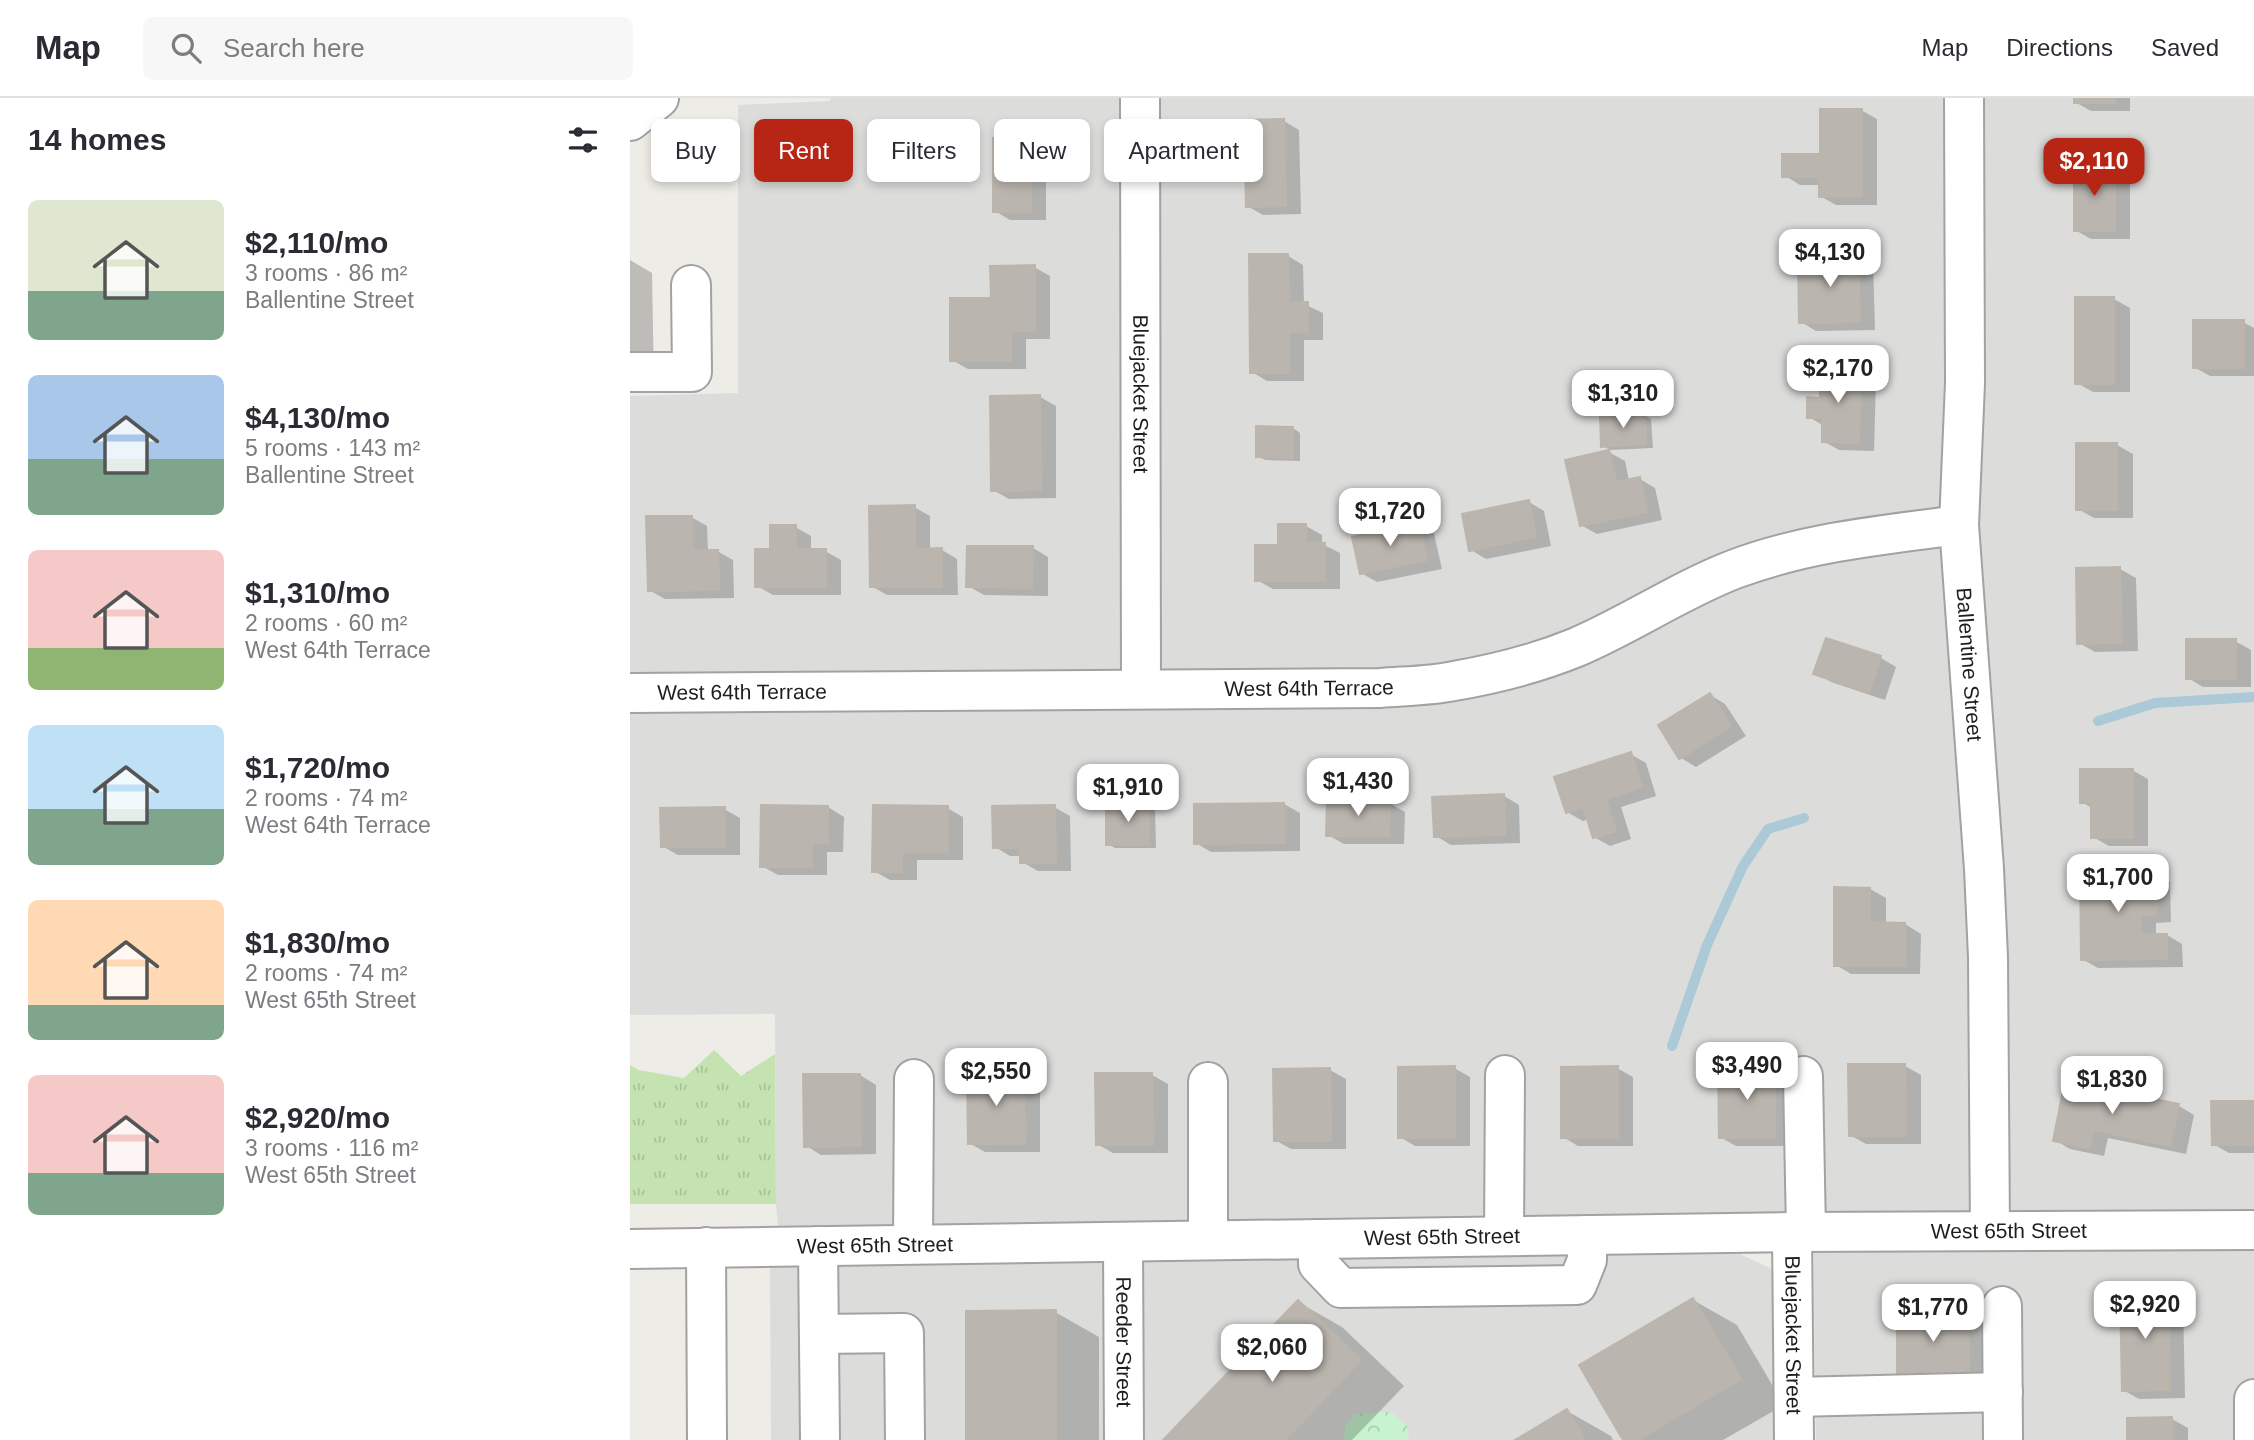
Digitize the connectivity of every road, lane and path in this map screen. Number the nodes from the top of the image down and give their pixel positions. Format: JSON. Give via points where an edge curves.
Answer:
{"nodes":[{"id":1,"x":659,"y":98,"type":"edge"},
{"id":2,"x":1140,"y":98,"type":"edge"},
{"id":3,"x":1964,"y":98,"type":"edge"},
{"id":4,"x":630,"y":121,"type":"edge"},
{"id":5,"x":691,"y":285,"type":"dead end"},
{"id":6,"x":630,"y":372,"type":"edge"},
{"id":7,"x":1959,"y":525,"type":"junction"},
{"id":8,"x":1141,"y":689,"type":"junction"},
{"id":9,"x":630,"y":694,"type":"edge"},
{"id":10,"x":1505,"y":1075,"type":"dead end"},
{"id":11,"x":1803,"y":1076,"type":"dead end"},
{"id":12,"x":914,"y":1079,"type":"dead end"},
{"id":13,"x":1208,"y":1082,"type":"dead end"},
{"id":14,"x":2254,"y":1230,"type":"edge"},
{"id":15,"x":1990,"y":1231,"type":"junction"},
{"id":16,"x":1799,"y":1232,"type":"junction"},
{"id":17,"x":1504,"y":1236,"type":"junction"},
{"id":18,"x":1587,"y":1236,"type":"junction"},
{"id":19,"x":1318,"y":1239,"type":"junction"},
{"id":20,"x":1208,"y":1240,"type":"junction"},
{"id":21,"x":1122,"y":1242,"type":"junction"},
{"id":22,"x":913,"y":1244,"type":"junction"},
{"id":23,"x":818,"y":1246,"type":"junction"},
{"id":24,"x":706,"y":1247,"type":"junction"},
{"id":25,"x":630,"y":1249,"type":"edge"},
{"id":26,"x":2002,"y":1306,"type":"dead end"},
{"id":27,"x":819,"y":1334,"type":"junction"},
{"id":28,"x":2003,"y":1392,"type":"junction"},
{"id":29,"x":1794,"y":1397,"type":"junction"},
{"id":30,"x":2254,"y":1399,"type":"edge"},
{"id":31,"x":708,"y":1440,"type":"edge"},
{"id":32,"x":820,"y":1440,"type":"edge"},
{"id":33,"x":905,"y":1440,"type":"edge"},
{"id":34,"x":1124,"y":1440,"type":"edge"},
{"id":35,"x":1794,"y":1440,"type":"edge"},
{"id":36,"x":2003,"y":1440,"type":"edge"},
{"id":37,"x":2254,"y":1440,"type":"edge"}],
"edges":[{"from":1,"to":4,"type":"street"},
{"from":2,"to":8,"type":"street","name":"Bluejacket Street"},
{"from":3,"to":7,"type":"street","name":"Ballentine Street","via":[[1965,383]]},
{"from":5,"to":6,"type":"street","via":[[692,372]]},
{"from":7,"to":8,"type":"street","name":"West 64th Terrace","via":[[1847,539],[1783,553],[1732,570],[1577,647],[1452,682],[1380,688]]},
{"from":7,"to":15,"type":"street","name":"Ballentine Street","via":[[1988,945]]},
{"from":8,"to":9,"type":"street","name":"West 64th Terrace"},
{"from":10,"to":17,"type":"street"},
{"from":11,"to":16,"type":"street","name":"Bluejacket Street"},
{"from":12,"to":22,"type":"street"},
{"from":13,"to":20,"type":"street"},
{"from":14,"to":15,"type":"street","name":"West 65th Street"},
{"from":15,"to":16,"type":"street","name":"West 65th Street"},
{"from":16,"to":18,"type":"street","name":"West 65th Street"},
{"from":16,"to":29,"type":"street","name":"Bluejacket Street"},
{"from":17,"to":18,"type":"street","name":"West 65th Street"},
{"from":17,"to":19,"type":"street","name":"West 65th Street"},
{"from":18,"to":19,"type":"street","via":[[1587,1260],[1577,1285],[1341,1288],[1318,1264]]},
{"from":19,"to":20,"type":"street","name":"West 65th Street"},
{"from":20,"to":21,"type":"street","name":"West 65th Street"},
{"from":21,"to":22,"type":"street","name":"West 65th Street"},
{"from":21,"to":34,"type":"street","name":"Reeder Street"},
{"from":22,"to":23,"type":"street","name":"West 65th Street"},
{"from":23,"to":24,"type":"street","name":"West 65th Street"},
{"from":23,"to":27,"type":"street"},
{"from":24,"to":25,"type":"street","name":"West 65th Street"},
{"from":24,"to":31,"type":"street"},
{"from":26,"to":28,"type":"street"},
{"from":27,"to":32,"type":"street"},
{"from":27,"to":33,"type":"street","via":[[904,1333]]},
{"from":28,"to":29,"type":"street"},
{"from":28,"to":36,"type":"street"},
{"from":29,"to":35,"type":"street","name":"Bluejacket Street"},
{"from":30,"to":37,"type":"street"}]}
